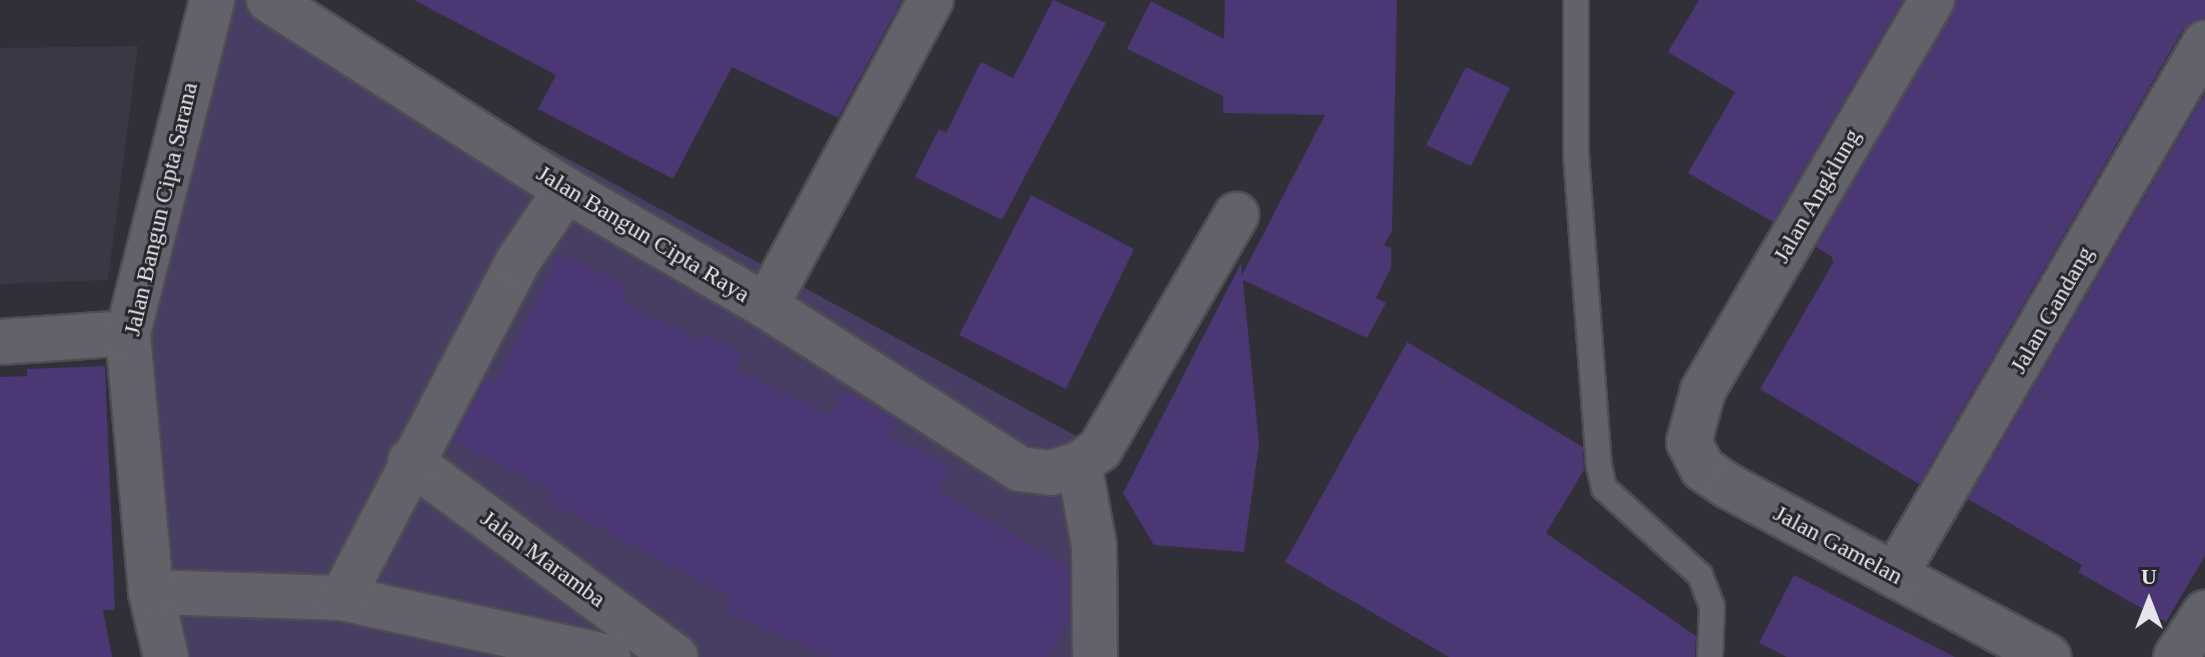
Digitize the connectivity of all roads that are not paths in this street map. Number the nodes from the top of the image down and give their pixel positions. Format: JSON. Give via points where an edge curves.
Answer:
{"nodes":[{"id":1,"x":212,"y":0,"type":"edge"},
{"id":2,"x":269,"y":0,"type":"edge"},
{"id":3,"x":1576,"y":0,"type":"edge"},
{"id":4,"x":1932,"y":0,"type":"edge"},
{"id":5,"x":928,"y":1,"type":"edge"},
{"id":6,"x":2205,"y":43,"type":"edge"},
{"id":7,"x":566,"y":190,"type":"junction"},
{"id":8,"x":1236,"y":215,"type":"dead end"},
{"id":9,"x":766,"y":306,"type":"junction"},
{"id":10,"x":128,"y":333,"type":"junction"},
{"id":11,"x":0,"y":342,"type":"edge"},
{"id":12,"x":1703,"y":391,"type":"joint"},
{"id":13,"x":410,"y":461,"type":"junction"},
{"id":14,"x":1079,"y":464,"type":"junction"},
{"id":15,"x":1895,"y":575,"type":"junction"},
{"id":16,"x":151,"y":592,"type":"junction"},
{"id":17,"x":342,"y":598,"type":"junction"},
{"id":18,"x":2205,"y":613,"type":"edge"},
{"id":19,"x":166,"y":657,"type":"edge"},
{"id":20,"x":609,"y":657,"type":"edge"},
{"id":21,"x":676,"y":657,"type":"edge"},
{"id":22,"x":1095,"y":657,"type":"edge"},
{"id":23,"x":1710,"y":657,"type":"edge"},
{"id":24,"x":2048,"y":657,"type":"edge"},
{"id":25,"x":2176,"y":657,"type":"edge"}],
"edges":[{"from":1,"to":10,"type":"street","name":"Jalan Bangun Cipta Sarana"},
{"from":2,"to":7,"type":"street","name":"Jalan Bangun Cipta Raya"},
{"from":3,"to":23,"type":"lane","via":[[1576,154],[1599,466],[1604,488],[1700,575],[1712,607]]},
{"from":4,"to":12,"type":"street","name":"Jalan Angklung"},
{"from":5,"to":9,"type":"street","name":"Jalan Bangun Cipta Raya"},
{"from":6,"to":15,"type":"street","name":"Jalan Gandang"},
{"from":7,"to":9,"type":"street","name":"Jalan Bangun Cipta Raya"},
{"from":7,"to":13,"type":"street","via":[[518,261]]},
{"from":8,"to":14,"type":"street","via":[[1100,449]]},
{"from":9,"to":14,"type":"street","via":[[1020,469],[1051,473]]},
{"from":10,"to":11,"type":"street"},
{"from":10,"to":16,"type":"street","name":"Jalan Bangun Cipta Sarana"},
{"from":12,"to":15,"type":"street","name":"Jalan Gamelan","via":[[1689,442],[1703,469]]},
{"from":13,"to":17,"type":"street"},
{"from":13,"to":21,"type":"street","name":"Jalan Maramba"},
{"from":14,"to":22,"type":"street","via":[[1094,546]]},
{"from":15,"to":24,"type":"street","name":"Jalan Gamelan"},
{"from":16,"to":17,"type":"street"},
{"from":16,"to":19,"type":"street","name":"Jalan Bangun Cipta Sarana"},
{"from":17,"to":20,"type":"street"},
{"from":18,"to":25,"type":"street"}]}
